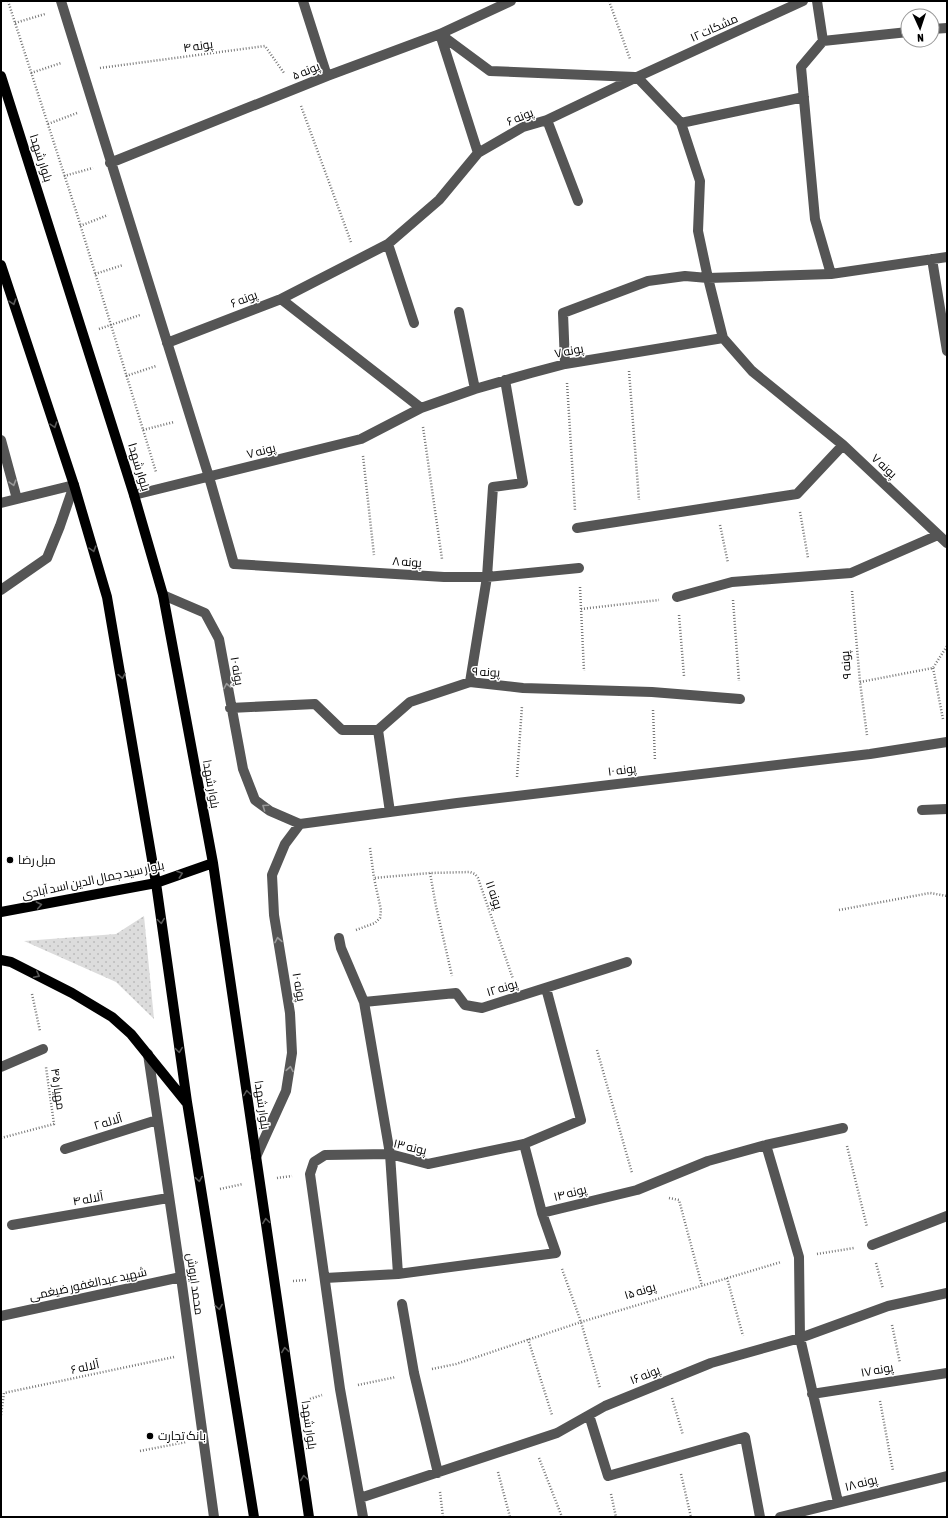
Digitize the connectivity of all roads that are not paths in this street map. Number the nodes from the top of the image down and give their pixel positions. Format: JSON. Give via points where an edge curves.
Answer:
{"nodes":[{"id":1,"x":303,"y":1,"type":"edge"},
{"id":2,"x":511,"y":1,"type":"edge"},
{"id":3,"x":803,"y":1,"type":"edge"},
{"id":4,"x":817,"y":1,"type":"edge"},
{"id":5,"x":62,"y":5,"type":"edge"},
{"id":6,"x":900,"y":33,"type":"edge"},
{"id":7,"x":440,"y":34,"type":"junction"},
{"id":8,"x":823,"y":41,"type":"junction"},
{"id":9,"x":1,"y":76,"type":"edge"},
{"id":10,"x":327,"y":76,"type":"junction"},
{"id":11,"x":636,"y":77,"type":"junction"},
{"id":12,"x":804,"y":98,"type":"junction"},
{"id":13,"x":548,"y":120,"type":"junction"},
{"id":14,"x":681,"y":123,"type":"junction"},
{"id":15,"x":478,"y":153,"type":"junction"},
{"id":16,"x":110,"y":162,"type":"junction"},
{"id":17,"x":578,"y":201,"type":"dead end"},
{"id":18,"x":388,"y":244,"type":"junction"},
{"id":19,"x":947,"y":257,"type":"edge"},
{"id":20,"x":932,"y":259,"type":"junction"},
{"id":21,"x":1,"y":265,"type":"edge"},
{"id":22,"x":831,"y":274,"type":"junction"},
{"id":23,"x":708,"y":278,"type":"junction"},
{"id":24,"x":280,"y":299,"type":"junction"},
{"id":25,"x":459,"y":312,"type":"dead end"},
{"id":26,"x":414,"y":323,"type":"dead end"},
{"id":27,"x":723,"y":338,"type":"junction"},
{"id":28,"x":167,"y":343,"type":"junction"},
{"id":29,"x":947,"y":351,"type":"edge"},
{"id":30,"x":565,"y":364,"type":"junction"},
{"id":31,"x":505,"y":380,"type":"junction"},
{"id":32,"x":475,"y":389,"type":"junction"},
{"id":33,"x":421,"y":408,"type":"junction"},
{"id":34,"x":1,"y":440,"type":"edge"},
{"id":35,"x":843,"y":445,"type":"junction"},
{"id":36,"x":209,"y":477,"type":"junction"},
{"id":37,"x":74,"y":485,"type":"junction"},
{"id":38,"x":134,"y":495,"type":"junction"},
{"id":39,"x":17,"y":499,"type":"junction"},
{"id":40,"x":1,"y":503,"type":"edge"},
{"id":41,"x":577,"y":528,"type":"dead end"},
{"id":42,"x":938,"y":535,"type":"junction"},
{"id":43,"x":947,"y":542,"type":"edge"},
{"id":44,"x":579,"y":568,"type":"dead end"},
{"id":45,"x":488,"y":577,"type":"junction"},
{"id":46,"x":1,"y":590,"type":"edge"},
{"id":47,"x":163,"y":595,"type":"junction"},
{"id":48,"x":677,"y":597,"type":"road end"},
{"id":49,"x":470,"y":682,"type":"junction"},
{"id":50,"x":740,"y":699,"type":"dead end"},
{"id":51,"x":230,"y":708,"type":"junction"},
{"id":52,"x":378,"y":730,"type":"junction"},
{"id":53,"x":947,"y":742,"type":"edge"},
{"id":54,"x":947,"y":809,"type":"edge"},
{"id":55,"x":922,"y":810,"type":"dead end"},
{"id":56,"x":390,"y":812,"type":"junction"},
{"id":57,"x":300,"y":824,"type":"junction"},
{"id":58,"x":212,"y":863,"type":"junction"},
{"id":59,"x":156,"y":883,"type":"junction"},
{"id":60,"x":1,"y":912,"type":"edge"},
{"id":61,"x":339,"y":938,"type":"road end"},
{"id":62,"x":1,"y":960,"type":"edge"},
{"id":63,"x":627,"y":962,"type":"dead end"},
{"id":64,"x":546,"y":988,"type":"junction"},
{"id":65,"x":364,"y":1002,"type":"junction"},
{"id":66,"x":43,"y":1049,"type":"road end"},
{"id":67,"x":148,"y":1054,"type":"junction"},
{"id":68,"x":1,"y":1067,"type":"edge"},
{"id":69,"x":187,"y":1102,"type":"junction"},
{"id":70,"x":157,"y":1120,"type":"junction"},
{"id":71,"x":843,"y":1128,"type":"dead end"},
{"id":72,"x":524,"y":1144,"type":"junction"},
{"id":73,"x":766,"y":1145,"type":"junction"},
{"id":74,"x":66,"y":1149,"type":"dead end"},
{"id":75,"x":390,"y":1154,"type":"junction"},
{"id":76,"x":256,"y":1157,"type":"junction"},
{"id":77,"x":168,"y":1198,"type":"junction"},
{"id":78,"x":542,"y":1213,"type":"junction"},
{"id":79,"x":947,"y":1216,"type":"edge"},
{"id":80,"x":12,"y":1225,"type":"dead end"},
{"id":81,"x":872,"y":1245,"type":"road end"},
{"id":82,"x":398,"y":1274,"type":"junction"},
{"id":83,"x":181,"y":1277,"type":"junction"},
{"id":84,"x":325,"y":1278,"type":"junction"},
{"id":85,"x":947,"y":1293,"type":"edge"},
{"id":86,"x":402,"y":1304,"type":"dead end"},
{"id":87,"x":1,"y":1316,"type":"edge"},
{"id":88,"x":800,"y":1338,"type":"junction"},
{"id":89,"x":947,"y":1372,"type":"edge"},
{"id":90,"x":812,"y":1394,"type":"junction"},
{"id":91,"x":588,"y":1415,"type":"junction"},
{"id":92,"x":438,"y":1473,"type":"junction"},
{"id":93,"x":947,"y":1476,"type":"edge"},
{"id":94,"x":360,"y":1498,"type":"junction"},
{"id":95,"x":838,"y":1502,"type":"junction"},
{"id":96,"x":214,"y":1517,"type":"edge"},
{"id":97,"x":254,"y":1517,"type":"edge"},
{"id":98,"x":309,"y":1517,"type":"edge"},
{"id":99,"x":363,"y":1517,"type":"edge"},
{"id":100,"x":760,"y":1517,"type":"edge"},
{"id":101,"x":780,"y":1517,"type":"edge"}],
"edges":[{"from":1,"to":10,"type":"street"},
{"from":2,"to":7,"type":"street","name":"پونه ۵"},
{"from":3,"to":11,"type":"street","name":"مشکات ۱۲"},
{"from":4,"to":8,"type":"street"},
{"from":5,"to":16,"type":"street"},
{"from":6,"to":8,"type":"street"},
{"from":7,"to":10,"type":"street","name":"پونه ۵"},
{"from":7,"to":11,"type":"street","via":[[490,71]]},
{"from":7,"to":15,"type":"street"},
{"from":8,"to":12,"type":"street","via":[[801,67]]},
{"from":9,"to":38,"type":"main road","name":"بلوار شهدا"},
{"from":10,"to":16,"type":"street","name":"پونه ۵"},
{"from":11,"to":13,"type":"street","name":"پونه ۶"},
{"from":11,"to":14,"type":"street"},
{"from":12,"to":14,"type":"street"},
{"from":12,"to":22,"type":"street","via":[[815,219]]},
{"from":13,"to":15,"type":"street","name":"پونه ۶","via":[[523,127]]},
{"from":13,"to":17,"type":"street"},
{"from":14,"to":23,"type":"street","via":[[700,181],[698,231]]},
{"from":15,"to":18,"type":"street","name":"پونه ۶","via":[[439,200]]},
{"from":16,"to":28,"type":"street"},
{"from":18,"to":24,"type":"street","name":"پونه ۶"},
{"from":18,"to":26,"type":"street"},
{"from":19,"to":20,"type":"street"},
{"from":20,"to":22,"type":"street"},
{"from":20,"to":29,"type":"street"},
{"from":21,"to":37,"type":"main road","one_way":true},
{"from":22,"to":23,"type":"street"},
{"from":23,"to":27,"type":"street"},
{"from":23,"to":30,"type":"street","via":[[685,276],[648,281],[563,313]]},
{"from":24,"to":28,"type":"street","name":"پونه ۶"},
{"from":24,"to":33,"type":"street"},
{"from":25,"to":32,"type":"street"},
{"from":27,"to":30,"type":"street","name":"پونه ۷"},
{"from":27,"to":35,"type":"street","name":"پونه ۷","via":[[752,371]]},
{"from":28,"to":36,"type":"street"},
{"from":30,"to":31,"type":"street","name":"پونه ۷"},
{"from":31,"to":32,"type":"street","name":"پونه ۷"},
{"from":31,"to":45,"type":"street","via":[[523,483],[493,487]]},
{"from":32,"to":33,"type":"street","name":"پونه ۷"},
{"from":33,"to":36,"type":"street","name":"پونه ۷","via":[[360,439]]},
{"from":34,"to":39,"type":"street","one_way":true},
{"from":35,"to":41,"type":"street","via":[[797,494]]},
{"from":35,"to":42,"type":"street","name":"پونه ۷"},
{"from":36,"to":38,"type":"street","name":"پونه ۷"},
{"from":36,"to":45,"type":"street","name":"پونه ۸","via":[[234,564],[444,577]]},
{"from":37,"to":39,"type":"street"},
{"from":37,"to":46,"type":"street","via":[[47,558]]},
{"from":37,"to":59,"type":"main road","one_way":true,"via":[[107,597]]},
{"from":38,"to":47,"type":"main road","name":"بلوار شهدا"},
{"from":39,"to":40,"type":"street"},
{"from":42,"to":43,"type":"street","name":"پونه ۷"},
{"from":42,"to":48,"type":"street","via":[[851,573],[732,582]]},
{"from":44,"to":45,"type":"street","name":"پونه ۸"},
{"from":45,"to":49,"type":"street"},
{"from":51,"to":47,"type":"street","name":"پونه ۱۰","one_way":true,"via":[[219,639],[204,613]]},
{"from":47,"to":58,"type":"main road","name":"بلوار شهدا"},
{"from":49,"to":50,"type":"street","name":"پونه ۹","via":[[523,688],[652,692]]},
{"from":49,"to":52,"type":"street","name":"پونه ۹","via":[[410,702]]},
{"from":51,"to":52,"type":"street","via":[[315,704],[342,730]]},
{"from":57,"to":51,"type":"street","name":"پونه ۱۰","one_way":true,"via":[[270,811],[255,800],[243,769]]},
{"from":52,"to":56,"type":"street"},
{"from":53,"to":56,"type":"street","name":"پونه ۱۰","via":[[870,754]]},
{"from":54,"to":55,"type":"street"},
{"from":56,"to":57,"type":"street","name":"پونه ۱۰"},
{"from":76,"to":57,"type":"street","name":"پونه ۱۰","one_way":true,"via":[[286,1091],[292,1053],[290,1013],[274,915],[272,875],[285,844]]},
{"from":59,"to":58,"type":"main road","name":"بلوار سید جمال الدین اسد آبادی","one_way":true},
{"from":76,"to":58,"type":"main road","name":"بلوار شهدا","one_way":true},
{"from":60,"to":59,"type":"main road","name":"بلوار سید جمال الدین اسد آبادی","one_way":true},
{"from":59,"to":69,"type":"main road","one_way":true},
{"from":61,"to":65,"type":"street"},
{"from":62,"to":67,"type":"main road","one_way":true,"via":[[28,970],[112,1017]]},
{"from":63,"to":64,"type":"street","name":"پونه ۱۲"},
{"from":64,"to":65,"type":"street","name":"پونه ۱۲","via":[[482,1008],[465,1005],[456,993]]},
{"from":64,"to":72,"type":"street","name":"پونه ۱۳","via":[[581,1120]]},
{"from":65,"to":75,"type":"street"},
{"from":66,"to":68,"type":"street"},
{"from":67,"to":69,"type":"main road"},
{"from":67,"to":70,"type":"street","name":"محمد ایروش"},
{"from":69,"to":97,"type":"main road","one_way":true},
{"from":70,"to":74,"type":"street","name":"آلاله ۲"},
{"from":70,"to":77,"type":"street","name":"محمد ایروش"},
{"from":71,"to":73,"type":"street","name":"پونه ۱۴"},
{"from":72,"to":75,"type":"street","name":"پونه ۱۳","via":[[428,1164]]},
{"from":72,"to":78,"type":"street"},
{"from":73,"to":78,"type":"street","name":"پونه ۱۴","via":[[708,1161],[637,1190]]},
{"from":73,"to":88,"type":"street","via":[[799,1257]]},
{"from":75,"to":82,"type":"street"},
{"from":75,"to":84,"type":"street","name":"پونه ۱۳","via":[[325,1155],[314,1162],[310,1174]]},
{"from":98,"to":76,"type":"main road","name":"بلوار شهدا","one_way":true},
{"from":77,"to":80,"type":"street","name":"آلاله ۴"},
{"from":77,"to":83,"type":"street","name":"محمد ایروش"},
{"from":78,"to":82,"type":"street","name":"پونه ۱۴","via":[[556,1253]]},
{"from":79,"to":81,"type":"street"},
{"from":82,"to":84,"type":"street"},
{"from":83,"to":87,"type":"street","name":"شهید عبدالغفور ضیغمی"},
{"from":83,"to":96,"type":"street","name":"محمد ایروش"},
{"from":84,"to":94,"type":"street","via":[[340,1389]]},
{"from":85,"to":88,"type":"street","name":"پونه ۱۶","via":[[888,1306]]},
{"from":86,"to":92,"type":"street","via":[[414,1373]]},
{"from":88,"to":90,"type":"street"},
{"from":88,"to":91,"type":"street","name":"پونه ۱۶","via":[[711,1363]]},
{"from":89,"to":90,"type":"street","name":"پونه ۱۷"},
{"from":90,"to":95,"type":"street"},
{"from":91,"to":92,"type":"street","name":"پونه ۱۶","via":[[557,1433]]},
{"from":91,"to":100,"type":"street","via":[[608,1476],[745,1437]]},
{"from":92,"to":94,"type":"street","name":"پونه ۱۶"},
{"from":93,"to":95,"type":"street","name":"پونه ۱۸"},
{"from":94,"to":99,"type":"street"},
{"from":95,"to":101,"type":"street","name":"پونه ۱۸"}]}
